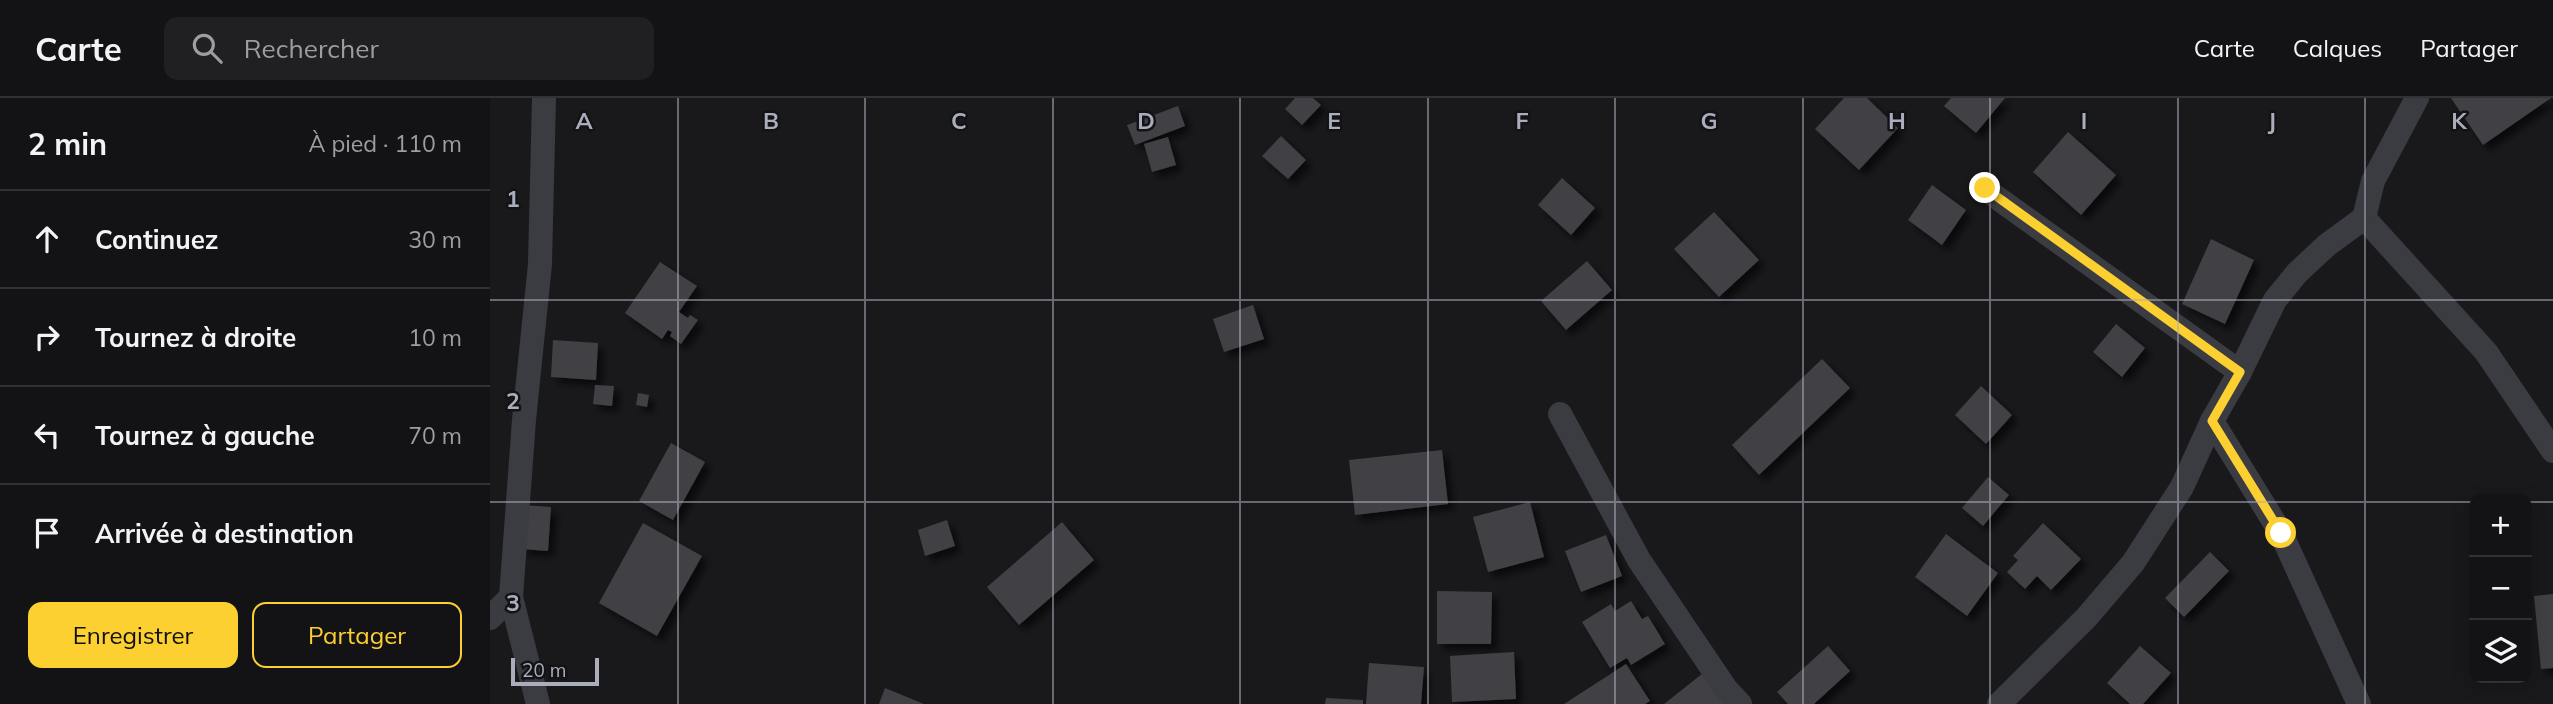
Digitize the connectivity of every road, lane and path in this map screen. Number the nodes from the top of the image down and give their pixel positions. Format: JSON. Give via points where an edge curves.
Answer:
{"nodes":[{"id":1,"x":544,"y":98,"type":"edge"},
{"id":2,"x":2417,"y":98,"type":"edge"},
{"id":3,"x":1985,"y":188,"type":"dead end"},
{"id":4,"x":2364,"y":218,"type":"junction"},
{"id":5,"x":2240,"y":372,"type":"junction"},
{"id":6,"x":1560,"y":414,"type":"dead end"},
{"id":7,"x":2212,"y":421,"type":"junction"},
{"id":8,"x":2553,"y":451,"type":"edge"},
{"id":9,"x":511,"y":597,"type":"junction"},
{"id":10,"x":490,"y":618,"type":"edge"},
{"id":11,"x":538,"y":704,"type":"edge"},
{"id":12,"x":1740,"y":704,"type":"edge"},
{"id":13,"x":1999,"y":704,"type":"edge"},
{"id":14,"x":2359,"y":704,"type":"edge"}],
"edges":[{"from":1,"to":9,"type":"street","via":[[540,264]]},
{"from":2,"to":4,"type":"street","via":[[2373,181]]},
{"from":3,"to":5,"type":"street"},
{"from":4,"to":5,"type":"street","via":[[2327,245],[2275,300]]},
{"from":4,"to":8,"type":"street","via":[[2486,352]]},
{"from":5,"to":7,"type":"street"},
{"from":6,"to":12,"type":"street","via":[[1639,560]]},
{"from":7,"to":13,"type":"street","via":[[2182,487],[2133,563],[2086,618]]},
{"from":7,"to":14,"type":"street","via":[[2281,533]]},
{"from":9,"to":10,"type":"street"},
{"from":9,"to":11,"type":"street"}]}
